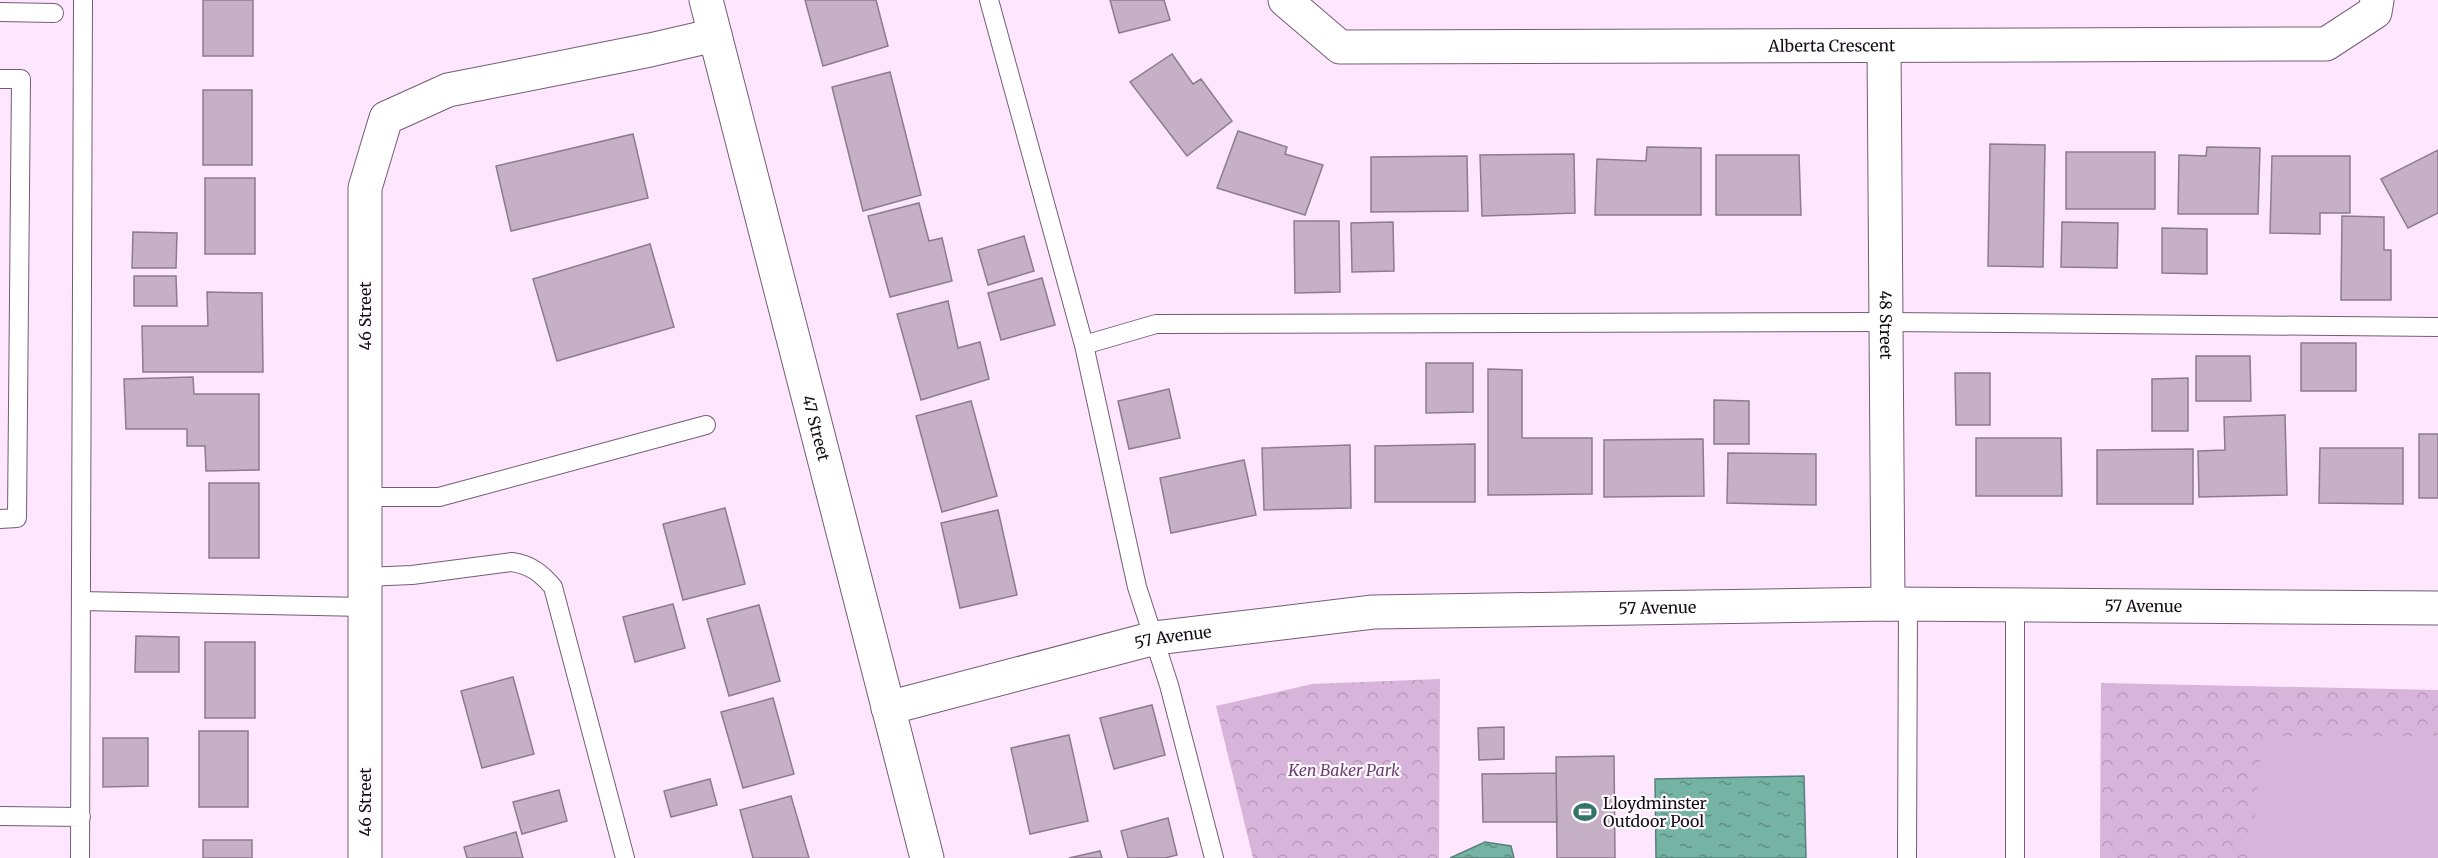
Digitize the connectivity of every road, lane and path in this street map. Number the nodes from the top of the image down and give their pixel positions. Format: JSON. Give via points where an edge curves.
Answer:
{"nodes":[{"id":1,"x":83,"y":0,"type":"edge"},
{"id":2,"x":706,"y":0,"type":"edge"},
{"id":3,"x":988,"y":0,"type":"edge"},
{"id":4,"x":1285,"y":0,"type":"edge"},
{"id":5,"x":2378,"y":0,"type":"edge"},
{"id":6,"x":0,"y":12,"type":"edge"},
{"id":7,"x":54,"y":13,"type":"dead end"},
{"id":8,"x":715,"y":35,"type":"junction"},
{"id":9,"x":1884,"y":46,"type":"junction"},
{"id":10,"x":0,"y":79,"type":"edge"},
{"id":11,"x":1886,"y":322,"type":"junction"},
{"id":12,"x":2438,"y":327,"type":"edge"},
{"id":13,"x":1084,"y":345,"type":"junction"},
{"id":14,"x":706,"y":425,"type":"dead end"},
{"id":15,"x":365,"y":497,"type":"junction"},
{"id":16,"x":0,"y":519,"type":"edge"},
{"id":17,"x":365,"y":592,"type":"junction"},
{"id":18,"x":81,"y":601,"type":"junction"},
{"id":19,"x":1898,"y":605,"type":"junction"},
{"id":20,"x":2015,"y":605,"type":"junction"},
{"id":21,"x":2438,"y":608,"type":"edge"},
{"id":22,"x":1155,"y":638,"type":"junction"},
{"id":23,"x":888,"y":708,"type":"junction"},
{"id":24,"x":0,"y":816,"type":"edge"},
{"id":25,"x":81,"y":817,"type":"junction"},
{"id":26,"x":80,"y":858,"type":"edge"},
{"id":27,"x":365,"y":858,"type":"edge"},
{"id":28,"x":625,"y":858,"type":"edge"},
{"id":29,"x":927,"y":858,"type":"edge"},
{"id":30,"x":1214,"y":858,"type":"edge"},
{"id":31,"x":1907,"y":858,"type":"edge"},
{"id":32,"x":2015,"y":858,"type":"edge"}],
"edges":[{"from":1,"to":18,"type":"lane"},
{"from":2,"to":8,"type":"street","name":"47 Street"},
{"from":3,"to":13,"type":"lane"},
{"from":4,"to":9,"type":"street","name":"Alberta Crescent","via":[[1340,47]]},
{"from":5,"to":9,"type":"street","name":"Alberta Crescent","via":[[2374,12],[2326,44]]},
{"from":6,"to":7,"type":"lane"},
{"from":8,"to":15,"type":"street","name":"46 Street","via":[[448,90],[386,118],[365,188]]},
{"from":8,"to":23,"type":"street","name":"47 Street"},
{"from":9,"to":11,"type":"street","name":"48 Street"},
{"from":10,"to":16,"type":"lane","via":[[21,79],[17,518]]},
{"from":11,"to":12,"type":"lane"},
{"from":11,"to":13,"type":"lane","via":[[1156,324]]},
{"from":11,"to":19,"type":"street","name":"48 Street"},
{"from":13,"to":22,"type":"lane","via":[[1137,587]]},
{"from":14,"to":15,"type":"lane","via":[[439,497]]},
{"from":15,"to":17,"type":"street","name":"46 Street"},
{"from":17,"to":18,"type":"lane"},
{"from":17,"to":27,"type":"street","name":"46 Street"},
{"from":17,"to":28,"type":"lane","via":[[412,575],[512,562],[530,566],[544,577],[553,587]]},
{"from":18,"to":25,"type":"lane"},
{"from":19,"to":20,"type":"street","name":"57 Avenue"},
{"from":19,"to":22,"type":"street","name":"57 Avenue","via":[[1373,612]]},
{"from":19,"to":31,"type":"lane"},
{"from":20,"to":21,"type":"street","name":"57 Avenue"},
{"from":20,"to":32,"type":"lane"},
{"from":22,"to":23,"type":"street","name":"57 Avenue"},
{"from":22,"to":30,"type":"lane"},
{"from":23,"to":29,"type":"street","name":"47 Street"},
{"from":24,"to":25,"type":"lane"},
{"from":25,"to":26,"type":"lane"}]}
